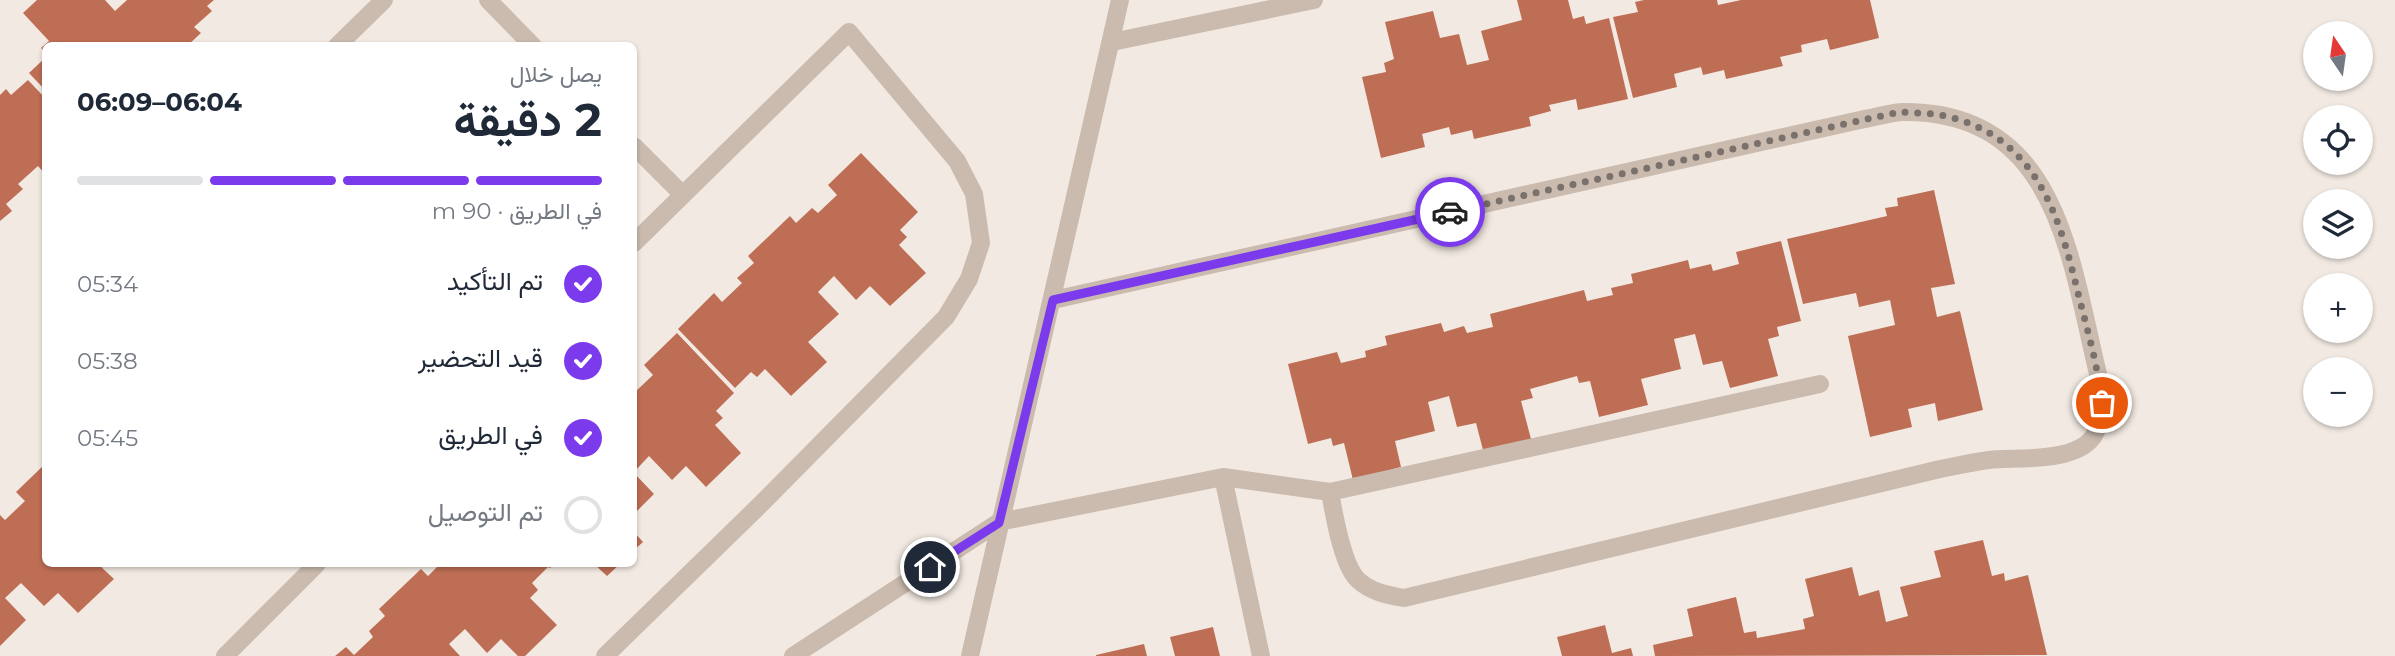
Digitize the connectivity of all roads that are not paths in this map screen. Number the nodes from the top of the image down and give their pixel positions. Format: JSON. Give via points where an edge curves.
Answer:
{"nodes":[{"id":1,"x":384,"y":0,"type":"edge"},
{"id":2,"x":488,"y":0,"type":"edge"},
{"id":3,"x":1120,"y":0,"type":"edge"},
{"id":4,"x":1314,"y":0,"type":"edge"},
{"id":5,"x":1112,"y":41,"type":"junction"},
{"id":6,"x":341,"y":42,"type":"edge"},
{"id":7,"x":529,"y":42,"type":"edge"},
{"id":8,"x":637,"y":149,"type":"edge"},
{"id":9,"x":682,"y":194,"type":"junction"},
{"id":10,"x":637,"y":240,"type":"edge"},
{"id":11,"x":1053,"y":300,"type":"junction"},
{"id":12,"x":1820,"y":384,"type":"dead end"},
{"id":13,"x":1223,"y":477,"type":"junction"},
{"id":14,"x":1330,"y":492,"type":"junction"},
{"id":15,"x":999,"y":523,"type":"junction"},
{"id":16,"x":314,"y":567,"type":"edge"},
{"id":17,"x":225,"y":656,"type":"edge"},
{"id":18,"x":605,"y":656,"type":"edge"},
{"id":19,"x":793,"y":656,"type":"edge"},
{"id":20,"x":970,"y":656,"type":"edge"},
{"id":21,"x":1261,"y":656,"type":"edge"}],
"edges":[{"from":1,"to":6,"type":"street"},
{"from":2,"to":7,"type":"street"},
{"from":3,"to":5,"type":"street"},
{"from":4,"to":5,"type":"street"},
{"from":5,"to":11,"type":"street"},
{"from":8,"to":9,"type":"street"},
{"from":9,"to":10,"type":"street"},
{"from":9,"to":18,"type":"street","via":[[849,32],[957,161],[974,194],[981,243],[969,279],[946,317]]},
{"from":11,"to":14,"type":"street","via":[[1860,120],[1899,112],[1939,114],[1995,137],[2037,177],[2060,227],[2099,378],[2102,403],[2093,437],[2068,453],[1940,469],[1404,598],[1378,593],[1356,579],[1341,546]]},
{"from":11,"to":15,"type":"street"},
{"from":12,"to":14,"type":"street"},
{"from":13,"to":14,"type":"street"},
{"from":13,"to":15,"type":"street"},
{"from":13,"to":21,"type":"street"},
{"from":15,"to":19,"type":"street"},
{"from":15,"to":20,"type":"street"},
{"from":16,"to":17,"type":"street"}]}
